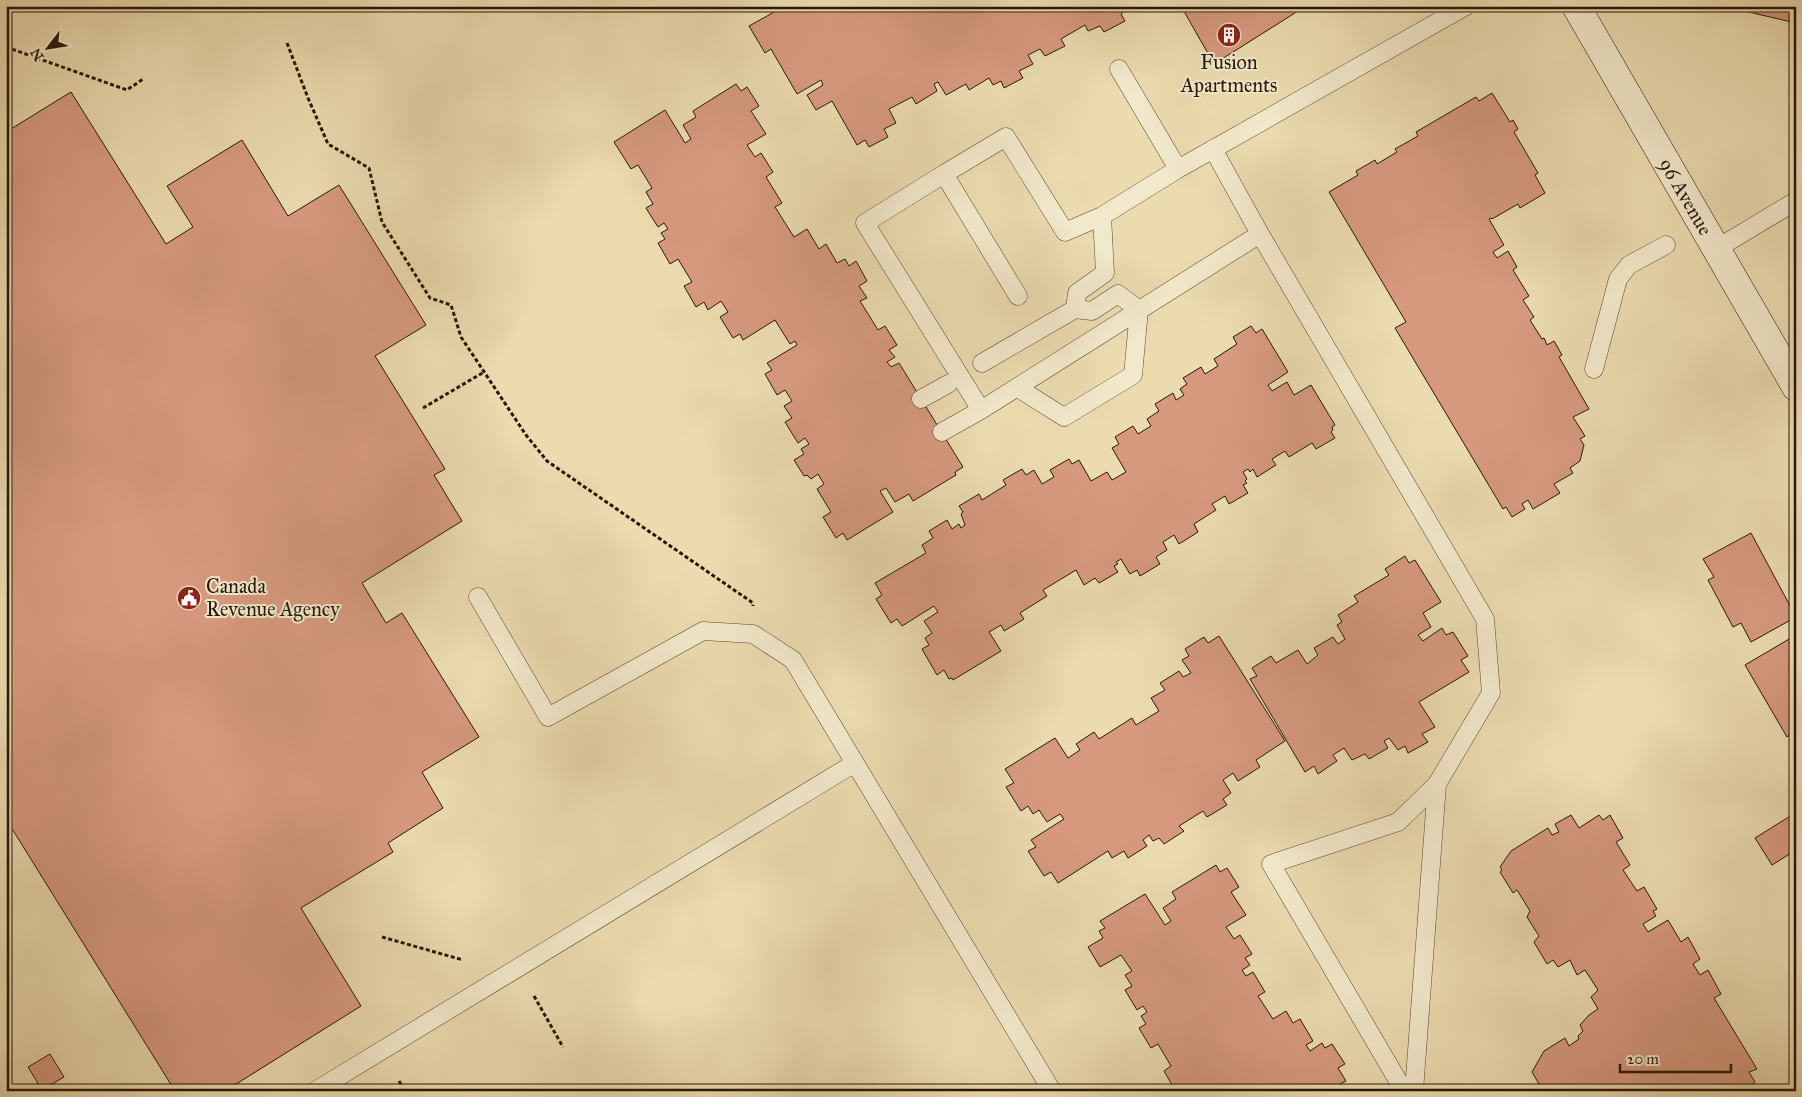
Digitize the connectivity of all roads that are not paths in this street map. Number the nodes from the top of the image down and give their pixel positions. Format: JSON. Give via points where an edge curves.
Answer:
{"nodes":[{"id":1,"x":1466,"y":6,"type":"edge"},
{"id":2,"x":1576,"y":6,"type":"edge"},
{"id":3,"x":1119,"y":70,"type":"dead end"},
{"id":4,"x":1213,"y":149,"type":"junction"},
{"id":5,"x":1178,"y":169,"type":"junction"},
{"id":6,"x":944,"y":174,"type":"junction"},
{"id":7,"x":1796,"y":201,"type":"edge"},
{"id":8,"x":1102,"y":216,"type":"junction"},
{"id":9,"x":1260,"y":234,"type":"junction"},
{"id":10,"x":1666,"y":245,"type":"dead end"},
{"id":11,"x":1716,"y":249,"type":"junction"},
{"id":12,"x":1018,"y":296,"type":"dead end"},
{"id":13,"x":1075,"y":308,"type":"junction"},
{"id":14,"x":1140,"y":310,"type":"junction"},
{"id":15,"x":982,"y":363,"type":"dead end"},
{"id":16,"x":1594,"y":369,"type":"dead end"},
{"id":17,"x":948,"y":384,"type":"dead end"},
{"id":18,"x":1796,"y":387,"type":"edge"},
{"id":19,"x":1018,"y":388,"type":"junction"},
{"id":20,"x":921,"y":399,"type":"dead end"},
{"id":21,"x":981,"y":410,"type":"junction"},
{"id":22,"x":942,"y":432,"type":"dead end"},
{"id":23,"x":478,"y":597,"type":"dead end"},
{"id":24,"x":855,"y":763,"type":"junction"},
{"id":25,"x":1437,"y":784,"type":"junction"},
{"id":26,"x":315,"y":1091,"type":"edge"},
{"id":27,"x":1052,"y":1091,"type":"edge"},
{"id":28,"x":1404,"y":1091,"type":"edge"},
{"id":29,"x":1414,"y":1091,"type":"edge"}],
"edges":[{"from":1,"to":4,"type":"lane"},
{"from":2,"to":11,"type":"main road","name":"96 Avenue"},
{"from":3,"to":5,"type":"lane"},
{"from":4,"to":5,"type":"lane"},
{"from":4,"to":9,"type":"lane"},
{"from":5,"to":8,"type":"lane"},
{"from":6,"to":8,"type":"lane","via":[[1006,137],[1065,232]]},
{"from":6,"to":12,"type":"lane"},
{"from":6,"to":21,"type":"lane","via":[[865,223]]},
{"from":7,"to":11,"type":"lane"},
{"from":8,"to":13,"type":"lane","via":[[1105,273],[1077,293]]},
{"from":9,"to":14,"type":"lane"},
{"from":9,"to":25,"type":"lane","via":[[1485,619],[1491,693]]},
{"from":10,"to":16,"type":"lane","via":[[1630,265],[1618,278]]},
{"from":11,"to":18,"type":"main road","name":"96 Avenue"},
{"from":13,"to":14,"type":"lane","via":[[1092,310],[1118,294]]},
{"from":13,"to":15,"type":"lane"},
{"from":14,"to":19,"type":"lane"},
{"from":14,"to":19,"type":"lane","via":[[1133,375],[1064,417]]},
{"from":17,"to":20,"type":"lane"},
{"from":19,"to":21,"type":"lane"},
{"from":21,"to":22,"type":"lane"},
{"from":23,"to":24,"type":"lane","via":[[548,717],[703,631],[753,634],[793,660]]},
{"from":24,"to":26,"type":"lane"},
{"from":24,"to":27,"type":"lane"},
{"from":25,"to":28,"type":"lane","via":[[1398,822],[1272,864]]},
{"from":25,"to":29,"type":"lane"}]}
